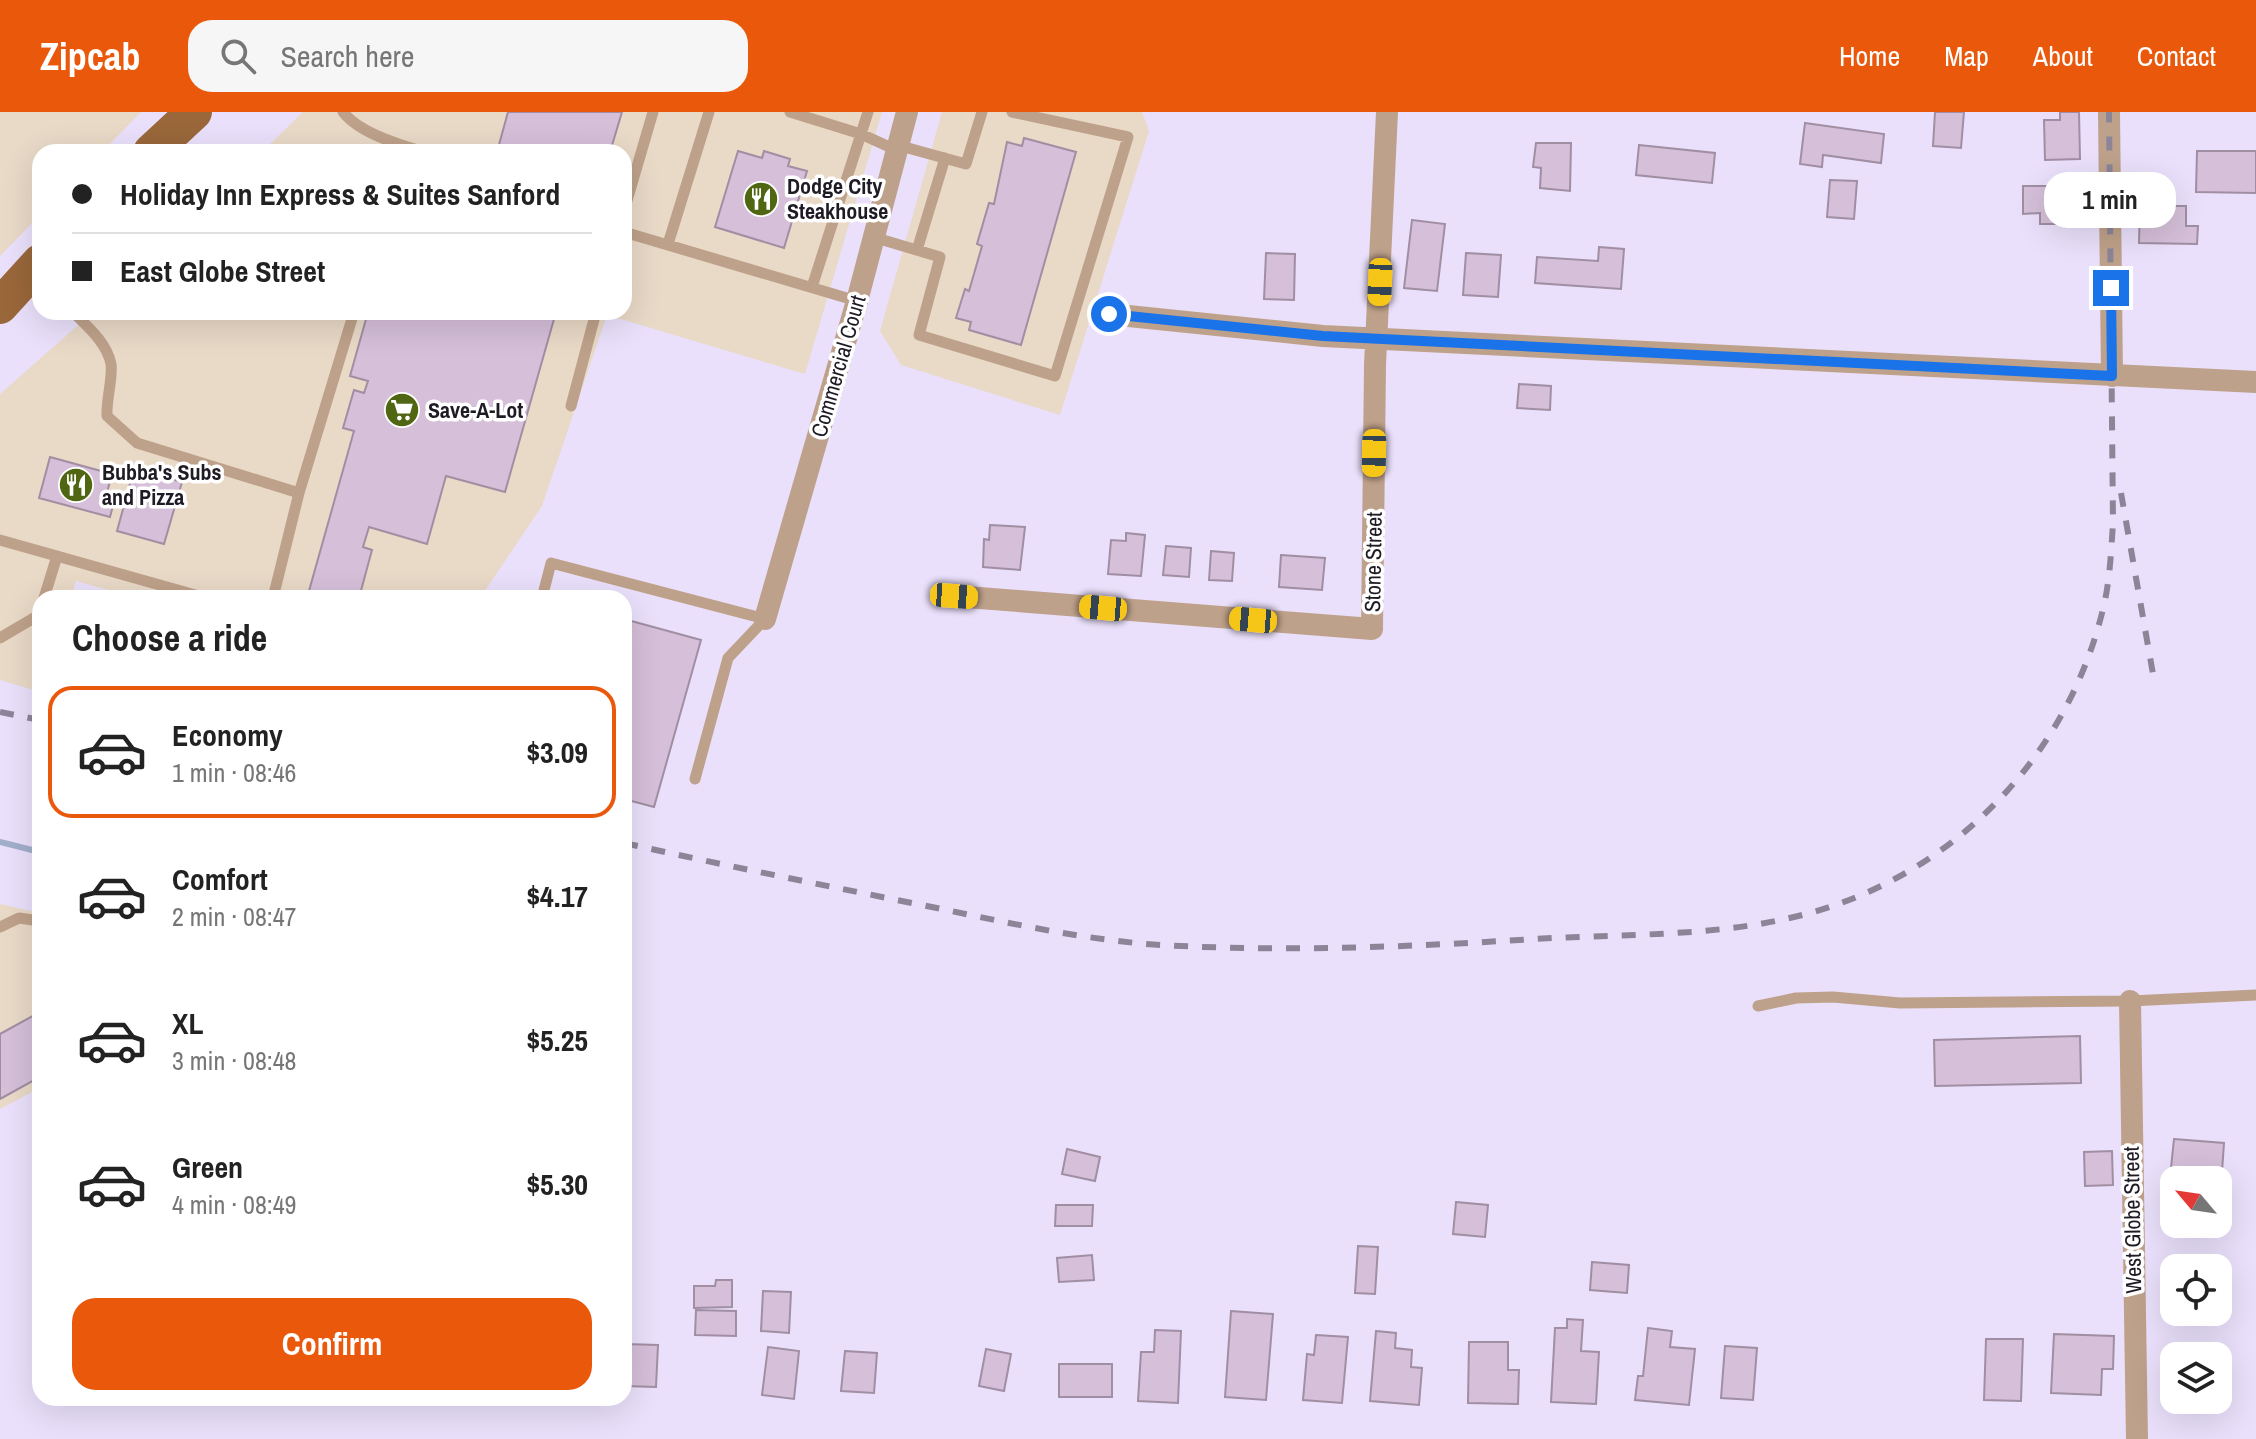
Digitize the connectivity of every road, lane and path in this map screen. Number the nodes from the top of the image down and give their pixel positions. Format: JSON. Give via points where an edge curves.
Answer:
{"nodes":[{"id":1,"x":194,"y":112,"type":"edge"},
{"id":2,"x":343,"y":112,"type":"edge"},
{"id":3,"x":653,"y":112,"type":"edge"},
{"id":4,"x":709,"y":112,"type":"edge"},
{"id":5,"x":790,"y":112,"type":"edge"},
{"id":6,"x":868,"y":112,"type":"edge"},
{"id":7,"x":907,"y":112,"type":"edge"},
{"id":8,"x":982,"y":112,"type":"edge"},
{"id":9,"x":1012,"y":112,"type":"edge"},
{"id":10,"x":1387,"y":112,"type":"edge"},
{"id":11,"x":2109,"y":112,"type":"edge"},
{"id":12,"x":861,"y":134,"type":"junction"},
{"id":13,"x":160,"y":144,"type":"edge"},
{"id":14,"x":394,"y":144,"type":"edge"},
{"id":15,"x":897,"y":147,"type":"junction"},
{"id":16,"x":945,"y":158,"type":"junction"},
{"id":17,"x":632,"y":184,"type":"edge"},
{"id":18,"x":632,"y":234,"type":"edge"},
{"id":19,"x":873,"y":237,"type":"junction"},
{"id":20,"x":668,"y":244,"type":"junction"},
{"id":21,"x":917,"y":250,"type":"junction"},
{"id":22,"x":32,"y":277,"type":"edge"},
{"id":23,"x":812,"y":287,"type":"junction"},
{"id":24,"x":857,"y":301,"type":"junction"},
{"id":25,"x":0,"y":306,"type":"edge"},
{"id":26,"x":1109,"y":314,"type":"dead end"},
{"id":27,"x":80,"y":320,"type":"edge"},
{"id":28,"x":352,"y":320,"type":"edge"},
{"id":29,"x":594,"y":320,"type":"edge"},
{"id":30,"x":1378,"y":339,"type":"junction"},
{"id":31,"x":2112,"y":376,"type":"junction"},
{"id":32,"x":2256,"y":382,"type":"edge"},
{"id":33,"x":571,"y":406,"type":"dead end"},
{"id":34,"x":299,"y":493,"type":"junction"},
{"id":35,"x":0,"y":540,"type":"edge"},
{"id":36,"x":57,"y":556,"type":"junction"},
{"id":37,"x":46,"y":590,"type":"edge"},
{"id":38,"x":178,"y":590,"type":"edge"},
{"id":39,"x":275,"y":590,"type":"edge"},
{"id":40,"x":544,"y":590,"type":"edge"},
{"id":41,"x":954,"y":596,"type":"dead end"},
{"id":42,"x":32,"y":619,"type":"edge"},
{"id":43,"x":765,"y":619,"type":"junction"},
{"id":44,"x":0,"y":638,"type":"edge"},
{"id":45,"x":695,"y":779,"type":"dead end"},
{"id":46,"x":32,"y":920,"type":"edge"},
{"id":47,"x":0,"y":927,"type":"edge"},
{"id":48,"x":2256,"y":995,"type":"edge"},
{"id":49,"x":2130,"y":1001,"type":"junction"},
{"id":50,"x":1758,"y":1006,"type":"dead end"},
{"id":51,"x":2137,"y":1439,"type":"edge"}],
"edges":[{"from":1,"to":13,"type":"main road"},
{"from":2,"to":14,"type":"lane"},
{"from":3,"to":17,"type":"lane"},
{"from":4,"to":20,"type":"lane"},
{"from":5,"to":12,"type":"lane"},
{"from":6,"to":12,"type":"lane"},
{"from":7,"to":15,"type":"street","name":"Commercial Court"},
{"from":8,"to":16,"type":"lane","via":[[966,164]]},
{"from":9,"to":21,"type":"lane","via":[[1128,137],[1055,376],[919,335],[940,257]]},
{"from":10,"to":30,"type":"street","name":"Stone Street"},
{"from":11,"to":31,"type":"street"},
{"from":12,"to":15,"type":"lane"},
{"from":12,"to":23,"type":"lane"},
{"from":15,"to":16,"type":"lane"},
{"from":15,"to":19,"type":"street","name":"Commercial Court"},
{"from":16,"to":21,"type":"lane"},
{"from":18,"to":20,"type":"lane"},
{"from":19,"to":21,"type":"lane"},
{"from":19,"to":24,"type":"street","name":"Commercial Court"},
{"from":20,"to":23,"type":"lane"},
{"from":22,"to":25,"type":"main road"},
{"from":23,"to":24,"type":"lane"},
{"from":24,"to":43,"type":"street","name":"Commercial Court"},
{"from":26,"to":30,"type":"street"},
{"from":27,"to":34,"type":"lane","via":[[103,344],[111,366],[107,416],[137,443]]},
{"from":28,"to":34,"type":"lane"},
{"from":29,"to":33,"type":"lane"},
{"from":30,"to":31,"type":"street"},
{"from":30,"to":41,"type":"street","name":"Stone Street","via":[[1372,629]]},
{"from":31,"to":32,"type":"street"},
{"from":34,"to":39,"type":"lane"},
{"from":35,"to":36,"type":"lane"},
{"from":36,"to":37,"type":"lane"},
{"from":36,"to":38,"type":"lane"},
{"from":40,"to":43,"type":"lane","via":[[551,563]]},
{"from":42,"to":44,"type":"lane"},
{"from":43,"to":45,"type":"lane","via":[[728,658]]},
{"from":46,"to":47,"type":"lane","via":[[19,918]]},
{"from":48,"to":49,"type":"lane"},
{"from":49,"to":50,"type":"lane","via":[[1900,1003],[1833,997]]},
{"from":49,"to":51,"type":"street","name":"West Globe Street"}]}
